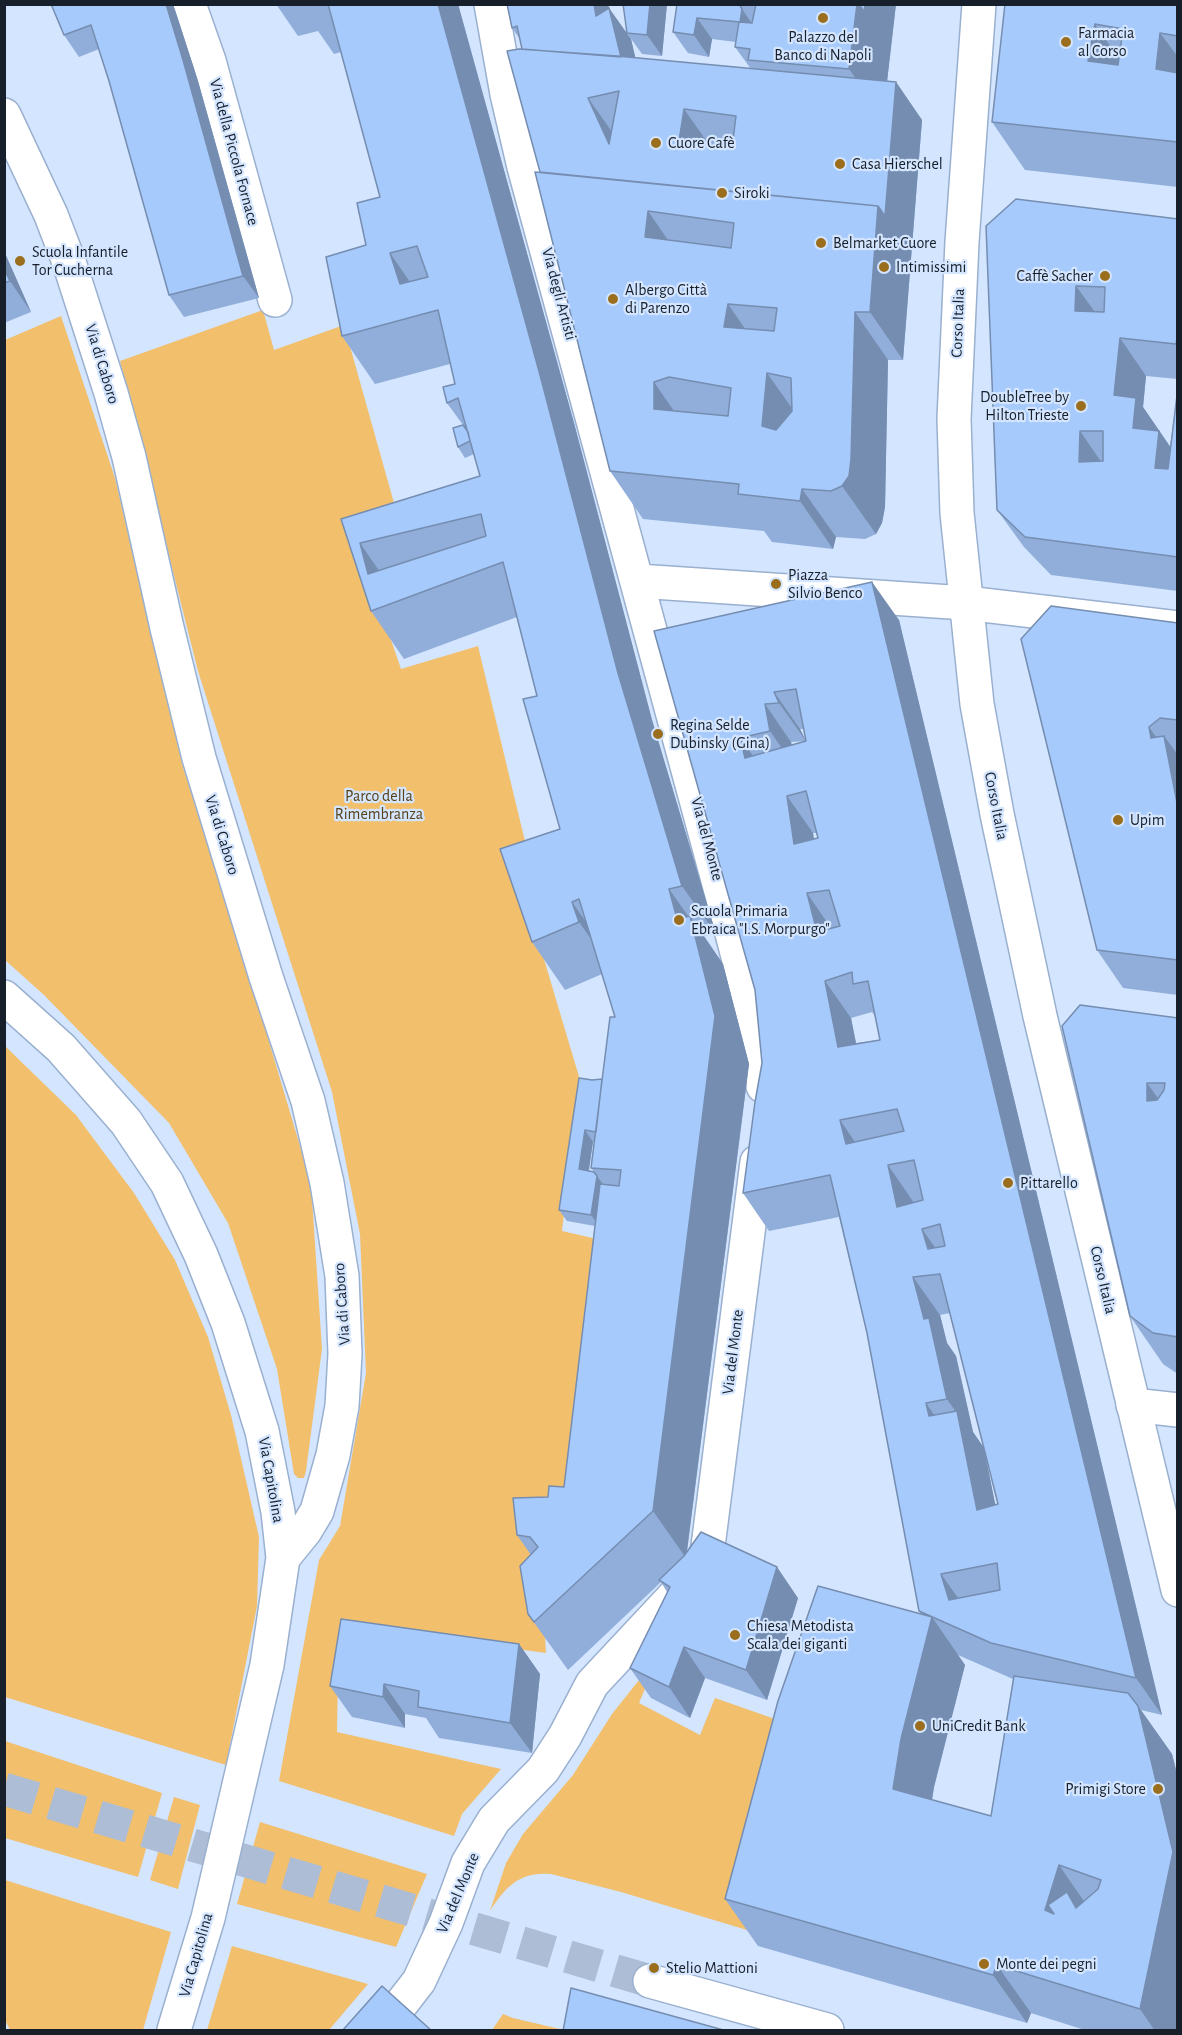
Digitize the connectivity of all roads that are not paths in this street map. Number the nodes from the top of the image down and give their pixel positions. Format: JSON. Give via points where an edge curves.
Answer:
{"nodes":[{"id":1,"x":189,"y":4,"type":"edge"},
{"id":2,"x":491,"y":4,"type":"edge"},
{"id":3,"x":980,"y":4,"type":"edge"},
{"id":4,"x":4,"y":115,"type":"edge"},
{"id":5,"x":275,"y":300,"type":"dead end"},
{"id":6,"x":638,"y":581,"type":"junction"},
{"id":7,"x":966,"y":603,"type":"junction"},
{"id":8,"x":1178,"y":628,"type":"edge"},
{"id":9,"x":4,"y":997,"type":"edge"},
{"id":10,"x":1133,"y":1405,"type":"junction"},
{"id":11,"x":1178,"y":1410,"type":"edge"},
{"id":12,"x":283,"y":1558,"type":"junction"},
{"id":13,"x":1178,"y":1590,"type":"edge"},
{"id":14,"x":650,"y":1981,"type":"tunnel mouth"},
{"id":15,"x":174,"y":2031,"type":"edge"},
{"id":16,"x":381,"y":2031,"type":"edge"},
{"id":17,"x":827,"y":2031,"type":"edge"}],
"edges":[{"from":1,"to":5,"type":"street","name":"Via della Piccola Fornace"},
{"from":2,"to":6,"type":"street","name":"Via degli Artisti","via":[[524,167]]},
{"from":3,"to":7,"type":"street","name":"Corso Italia","via":[[962,242],[954,419],[957,513]]},
{"from":4,"to":12,"type":"street","name":"Via di Caboro","via":[[51,215],[111,393],[199,758],[308,1101],[327,1183],[342,1276],[342,1406],[317,1511]]},
{"from":6,"to":7,"type":"street"},
{"from":6,"to":16,"type":"street","name":"Via del Monte","via":[[765,1061],[706,1562],[592,1684],[543,1770],[494,1820],[468,1863],[419,1981]]},
{"from":7,"to":8,"type":"street"},
{"from":7,"to":10,"type":"street","name":"Corso Italia","via":[[977,704],[997,813],[1040,1016]]},
{"from":9,"to":12,"type":"street","name":"Via Capitolina","via":[[61,1048],[126,1122],[167,1183],[224,1313],[262,1431]]},
{"from":10,"to":11,"type":"street"},
{"from":10,"to":13,"type":"street","name":"Corso Italia"},
{"from":12,"to":15,"type":"street","name":"Via Capitolina","via":[[267,1665],[238,1793],[208,1918]]},
{"from":14,"to":17,"type":"street"}]}
